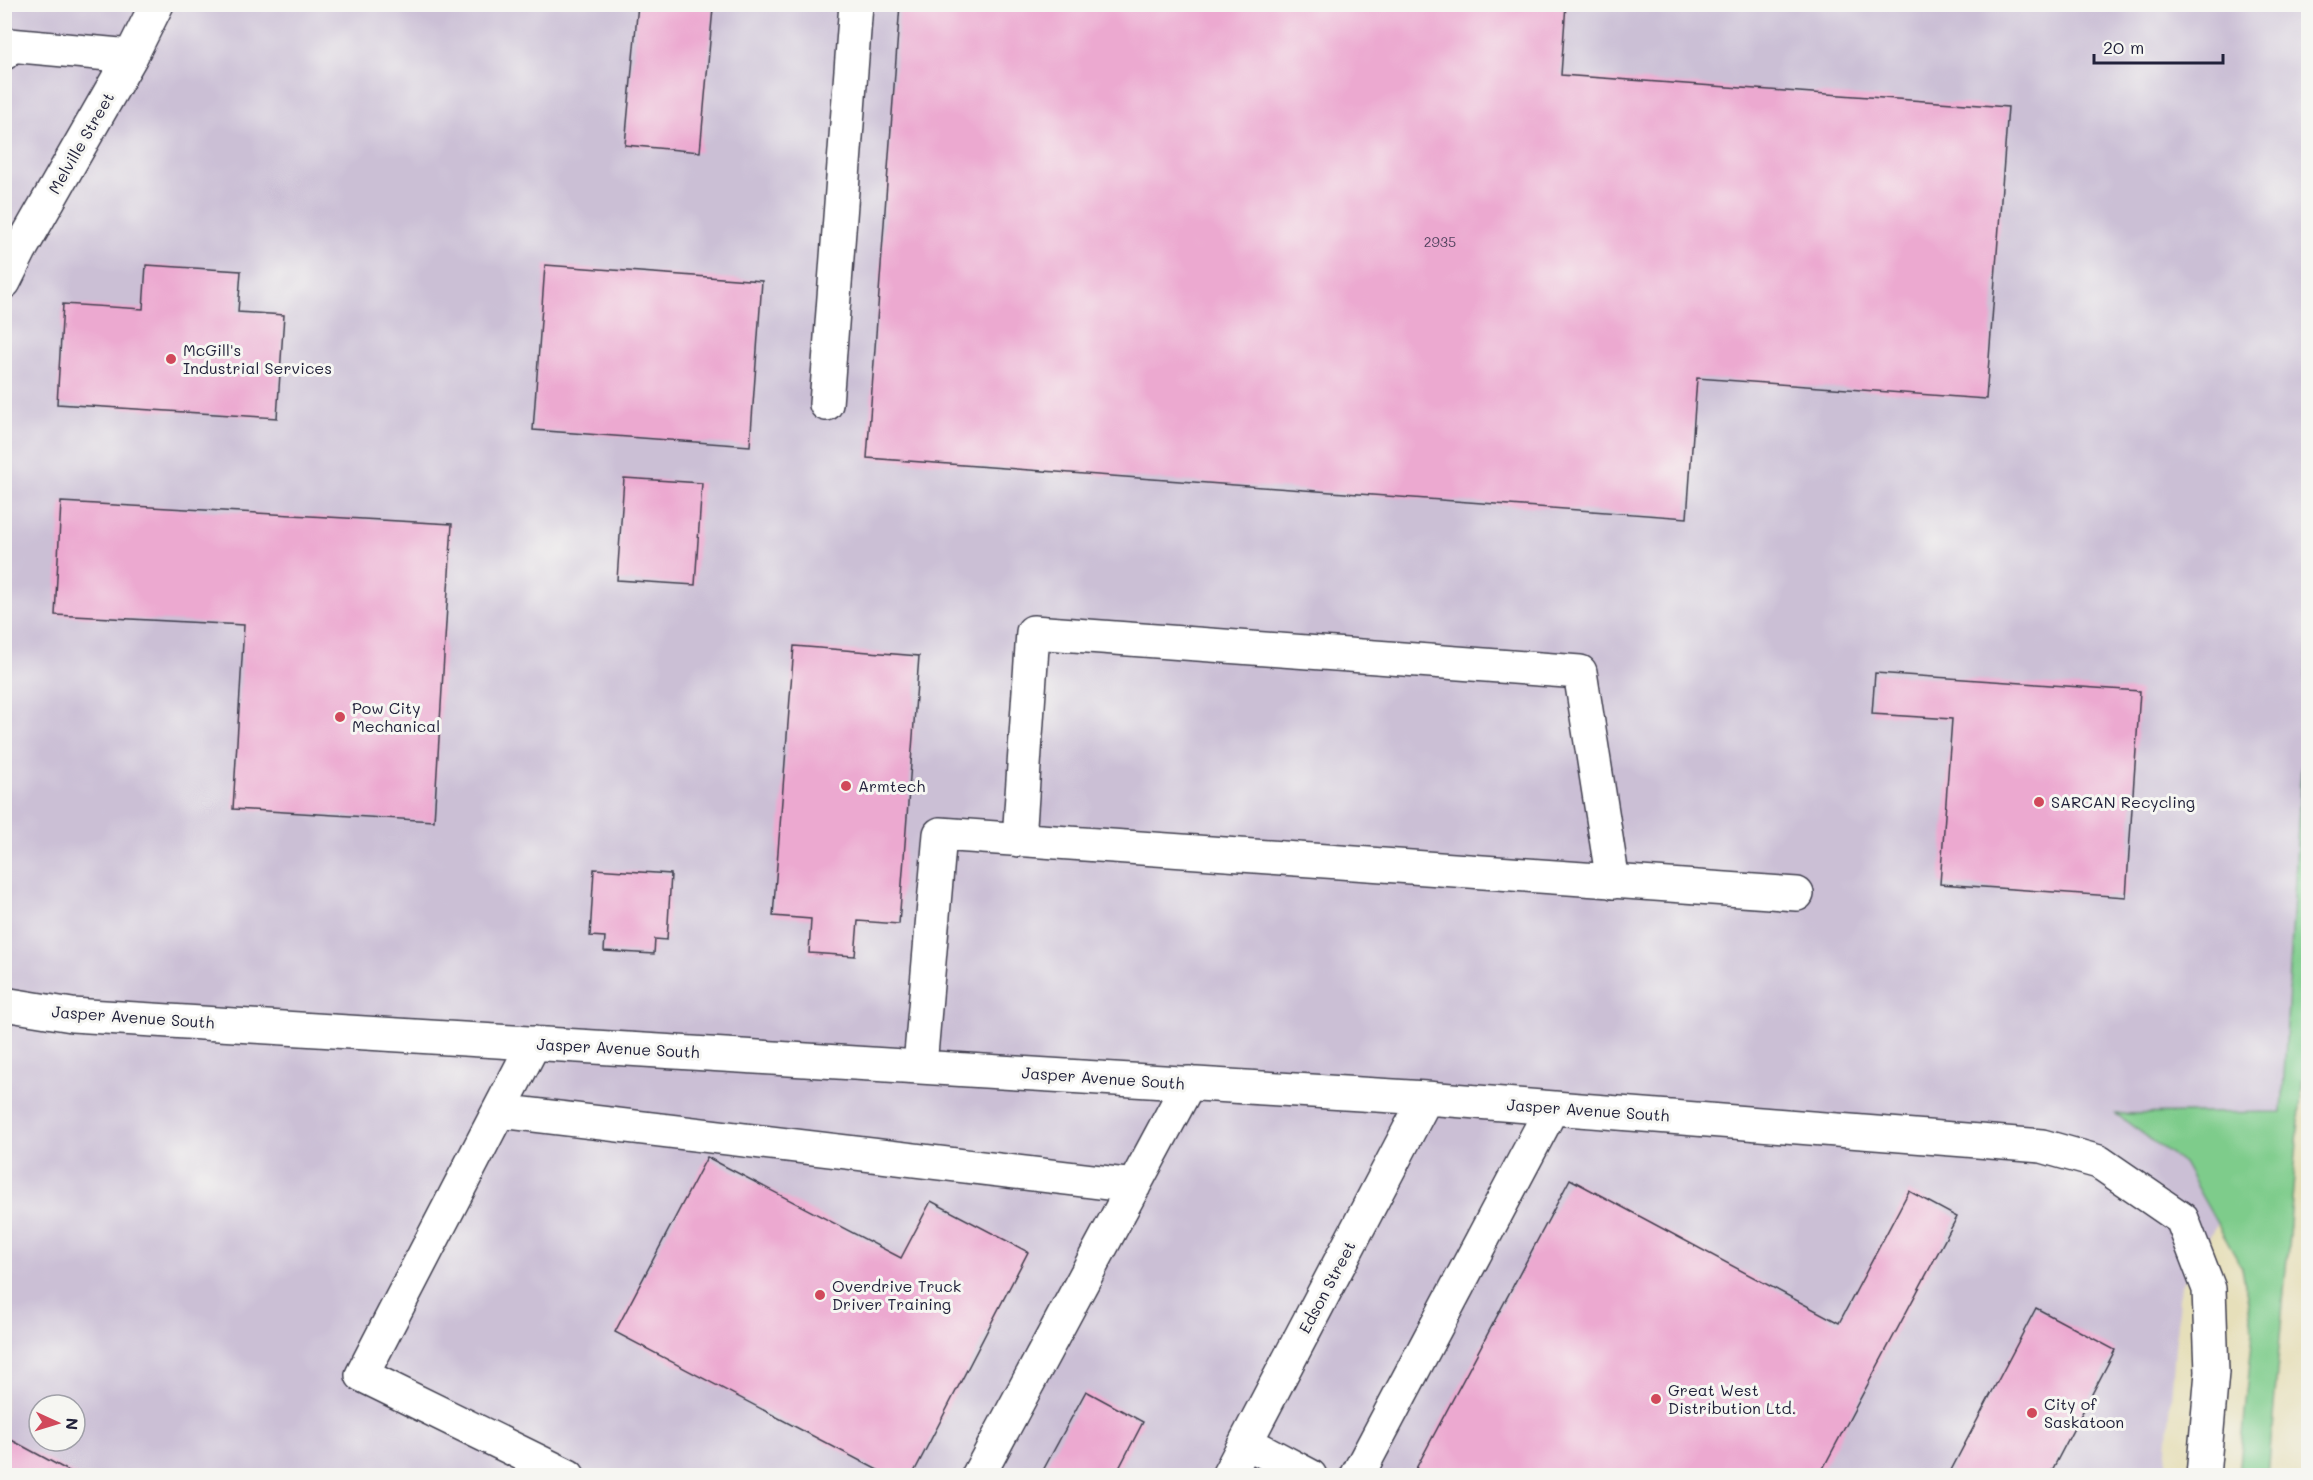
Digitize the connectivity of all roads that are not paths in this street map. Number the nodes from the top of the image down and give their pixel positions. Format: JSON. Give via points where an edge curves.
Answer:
{"nodes":[{"id":1,"x":157,"y":4,"type":"edge"},
{"id":2,"x":856,"y":4,"type":"edge"},
{"id":3,"x":4,"y":53,"type":"edge"},
{"id":4,"x":131,"y":56,"type":"junction"},
{"id":5,"x":4,"y":282,"type":"edge"},
{"id":6,"x":826,"y":404,"type":"dead end"},
{"id":7,"x":1019,"y":840,"type":"junction"},
{"id":8,"x":1613,"y":882,"type":"junction"},
{"id":9,"x":1797,"y":894,"type":"dead end"},
{"id":10,"x":4,"y":1004,"type":"edge"},
{"id":11,"x":534,"y":1043,"type":"junction"},
{"id":12,"x":920,"y":1066,"type":"junction"},
{"id":13,"x":1189,"y":1083,"type":"junction"},
{"id":14,"x":1426,"y":1098,"type":"junction"},
{"id":15,"x":1552,"y":1108,"type":"junction"},
{"id":16,"x":499,"y":1111,"type":"junction"},
{"id":17,"x":1134,"y":1186,"type":"junction"},
{"id":18,"x":1245,"y":1442,"type":"junction"},
{"id":19,"x":568,"y":1476,"type":"edge"},
{"id":20,"x":978,"y":1476,"type":"edge"},
{"id":21,"x":1228,"y":1476,"type":"edge"},
{"id":22,"x":1310,"y":1476,"type":"edge"},
{"id":23,"x":1357,"y":1476,"type":"edge"},
{"id":24,"x":2204,"y":1476,"type":"edge"}],
"edges":[{"from":1,"to":4,"type":"street","name":"Melville Street"},
{"from":2,"to":6,"type":"street"},
{"from":3,"to":4,"type":"street","via":[[9,45]]},
{"from":4,"to":5,"type":"street","name":"Melville Street"},
{"from":7,"to":8,"type":"street"},
{"from":7,"to":8,"type":"street","via":[[1033,632],[1057,633],[1580,672]]},
{"from":7,"to":12,"type":"street","via":[[940,834]]},
{"from":8,"to":9,"type":"street"},
{"from":10,"to":11,"type":"street","name":"Jasper Avenue South","via":[[72,1015]]},
{"from":11,"to":12,"type":"street","name":"Jasper Avenue South"},
{"from":11,"to":16,"type":"street"},
{"from":12,"to":13,"type":"street","name":"Jasper Avenue South"},
{"from":13,"to":14,"type":"street","name":"Jasper Avenue South"},
{"from":13,"to":17,"type":"street"},
{"from":14,"to":15,"type":"street","name":"Jasper Avenue South"},
{"from":14,"to":18,"type":"street","name":"Edson Street"},
{"from":15,"to":23,"type":"street"},
{"from":15,"to":24,"type":"street","name":"Jasper Avenue South","via":[[2042,1146],[2099,1162],[2182,1219],[2209,1289],[2212,1372]]},
{"from":16,"to":17,"type":"street"},
{"from":16,"to":19,"type":"street","via":[[362,1375]]},
{"from":17,"to":20,"type":"street"},
{"from":18,"to":21,"type":"street","name":"Edson Street"},
{"from":18,"to":22,"type":"street"}]}
